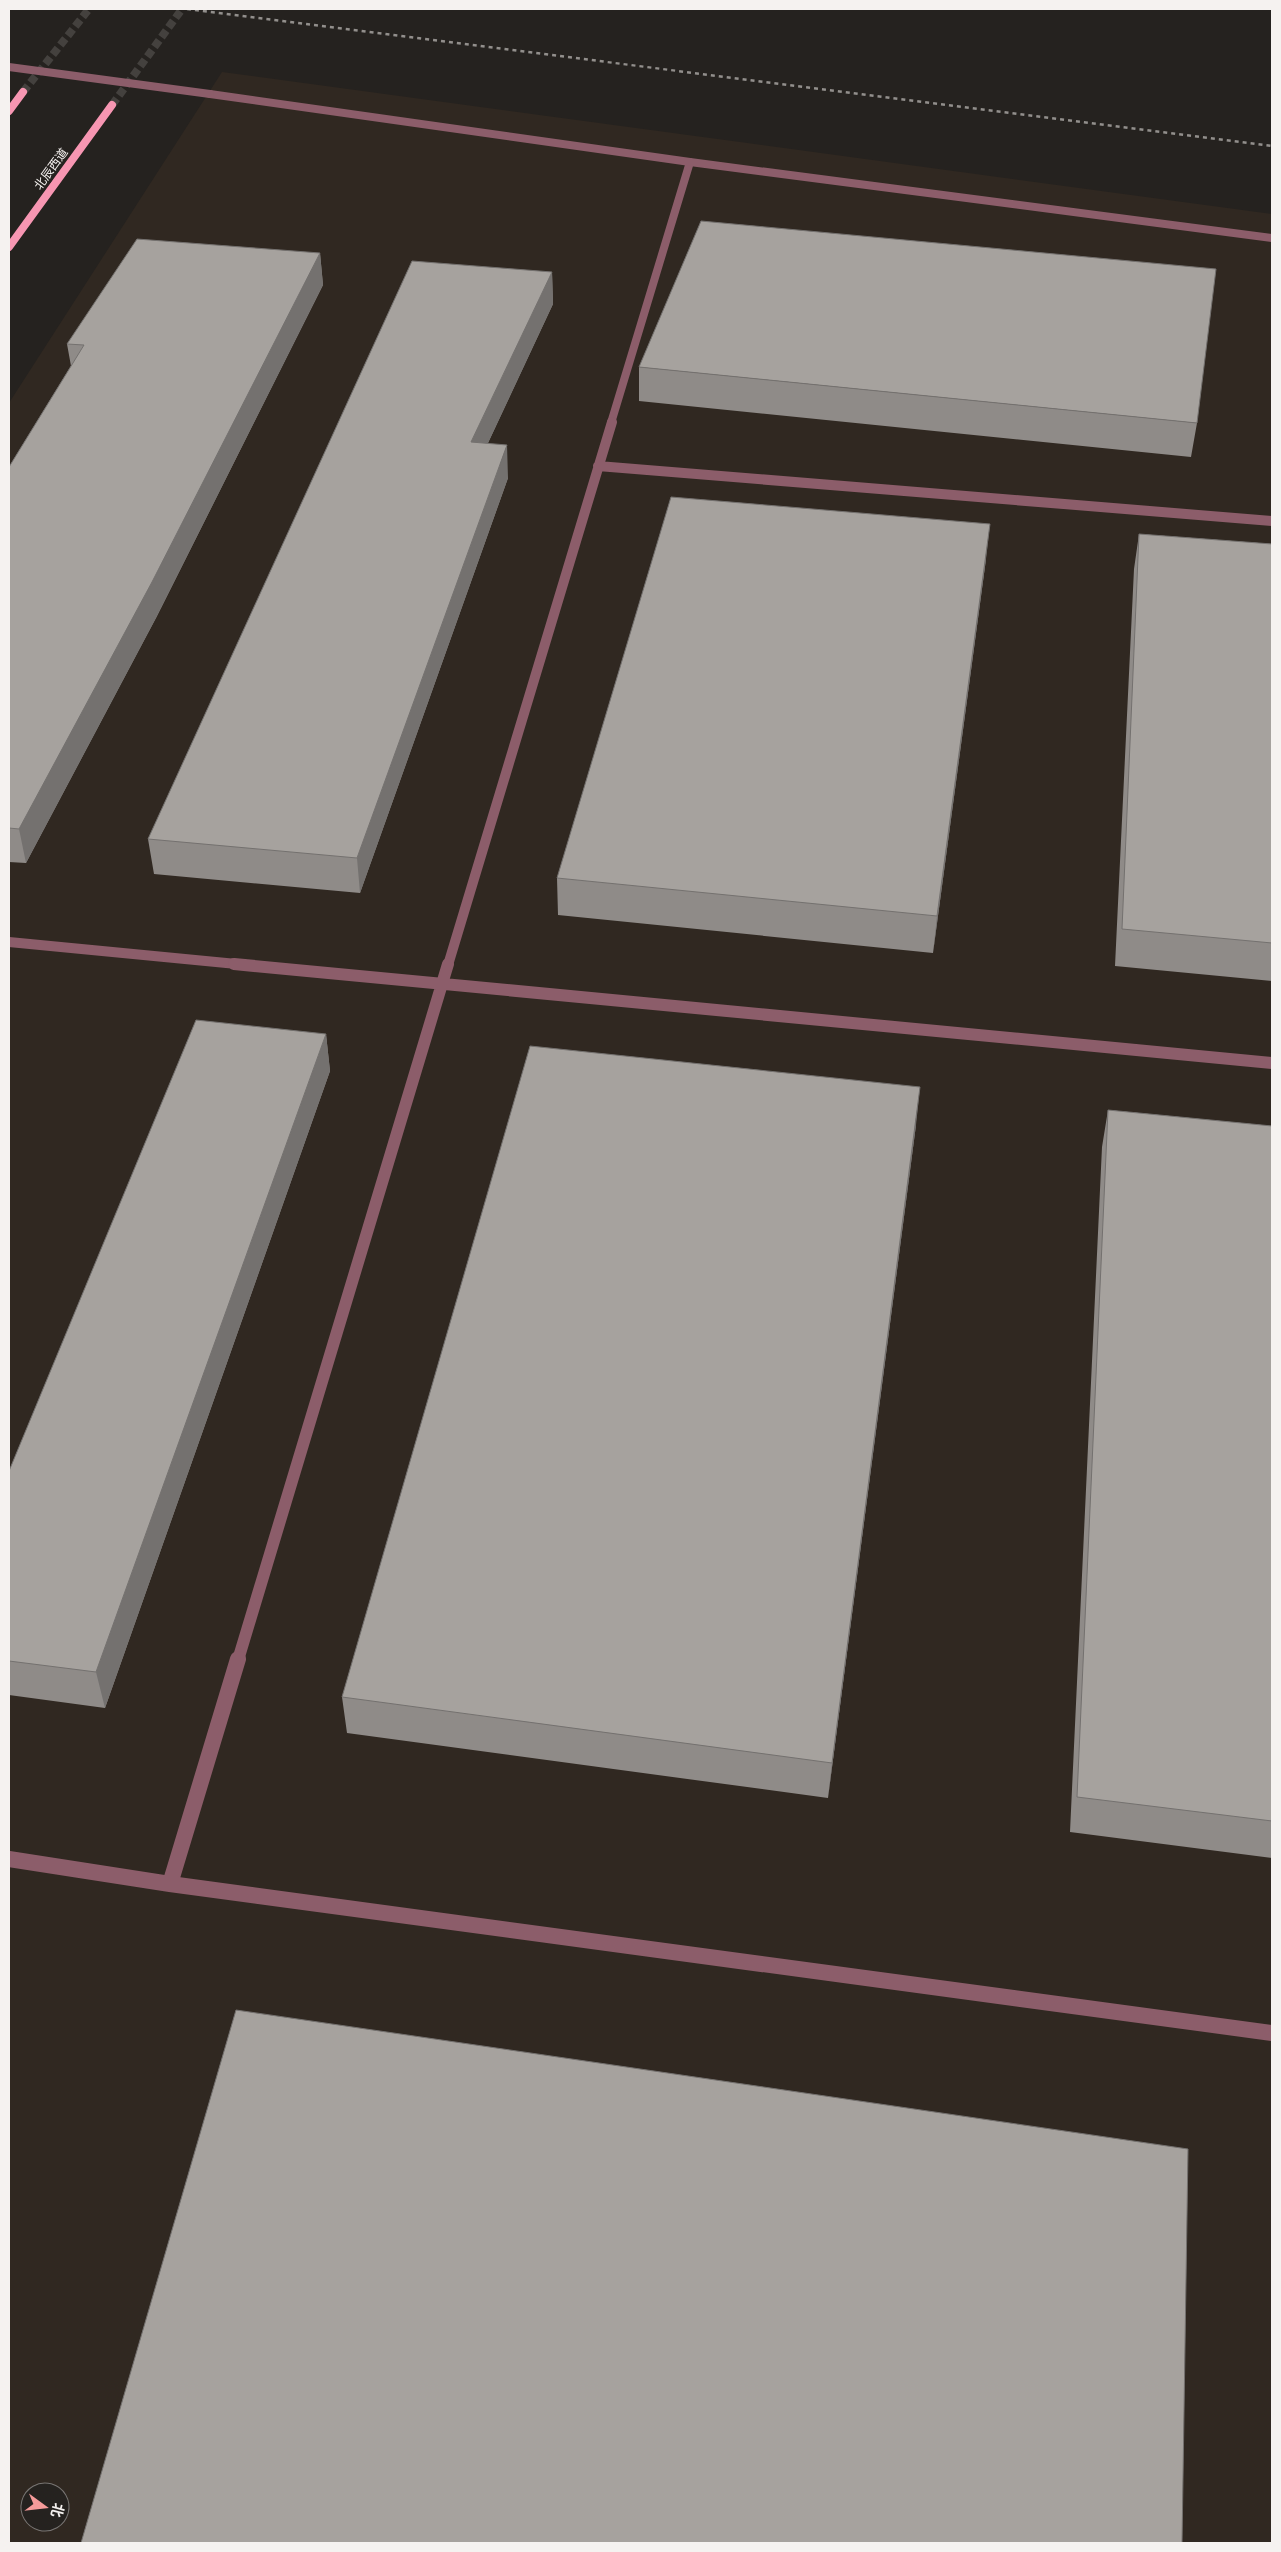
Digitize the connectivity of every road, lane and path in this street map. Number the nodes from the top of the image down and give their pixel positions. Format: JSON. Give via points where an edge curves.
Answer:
{"nodes":[{"id":1,"x":9,"y":67,"type":"edge"},
{"id":2,"x":23,"y":92,"type":"tunnel mouth"},
{"id":3,"x":112,"y":105,"type":"tunnel mouth"},
{"id":4,"x":9,"y":110,"type":"edge"},
{"id":5,"x":690,"y":162,"type":"junction"},
{"id":6,"x":1272,"y":238,"type":"edge"},
{"id":7,"x":9,"y":247,"type":"edge"},
{"id":8,"x":598,"y":466,"type":"junction"},
{"id":9,"x":1272,"y":521,"type":"edge"},
{"id":10,"x":9,"y":942,"type":"edge"},
{"id":11,"x":442,"y":982,"type":"junction"},
{"id":12,"x":1272,"y":1063,"type":"edge"},
{"id":13,"x":9,"y":1859,"type":"edge"},
{"id":14,"x":170,"y":1884,"type":"junction"},
{"id":15,"x":1272,"y":2033,"type":"edge"}],
"edges":[{"from":1,"to":5,"type":"street","bridge":true},
{"from":2,"to":4,"type":"main road"},
{"from":3,"to":7,"type":"main road","name":"北辰西道"},
{"from":5,"to":6,"type":"street"},
{"from":5,"to":8,"type":"street"},
{"from":8,"to":9,"type":"street"},
{"from":8,"to":11,"type":"street"},
{"from":10,"to":11,"type":"street"},
{"from":11,"to":12,"type":"street"},
{"from":11,"to":14,"type":"street"},
{"from":13,"to":14,"type":"street"},
{"from":14,"to":15,"type":"street"}]}
